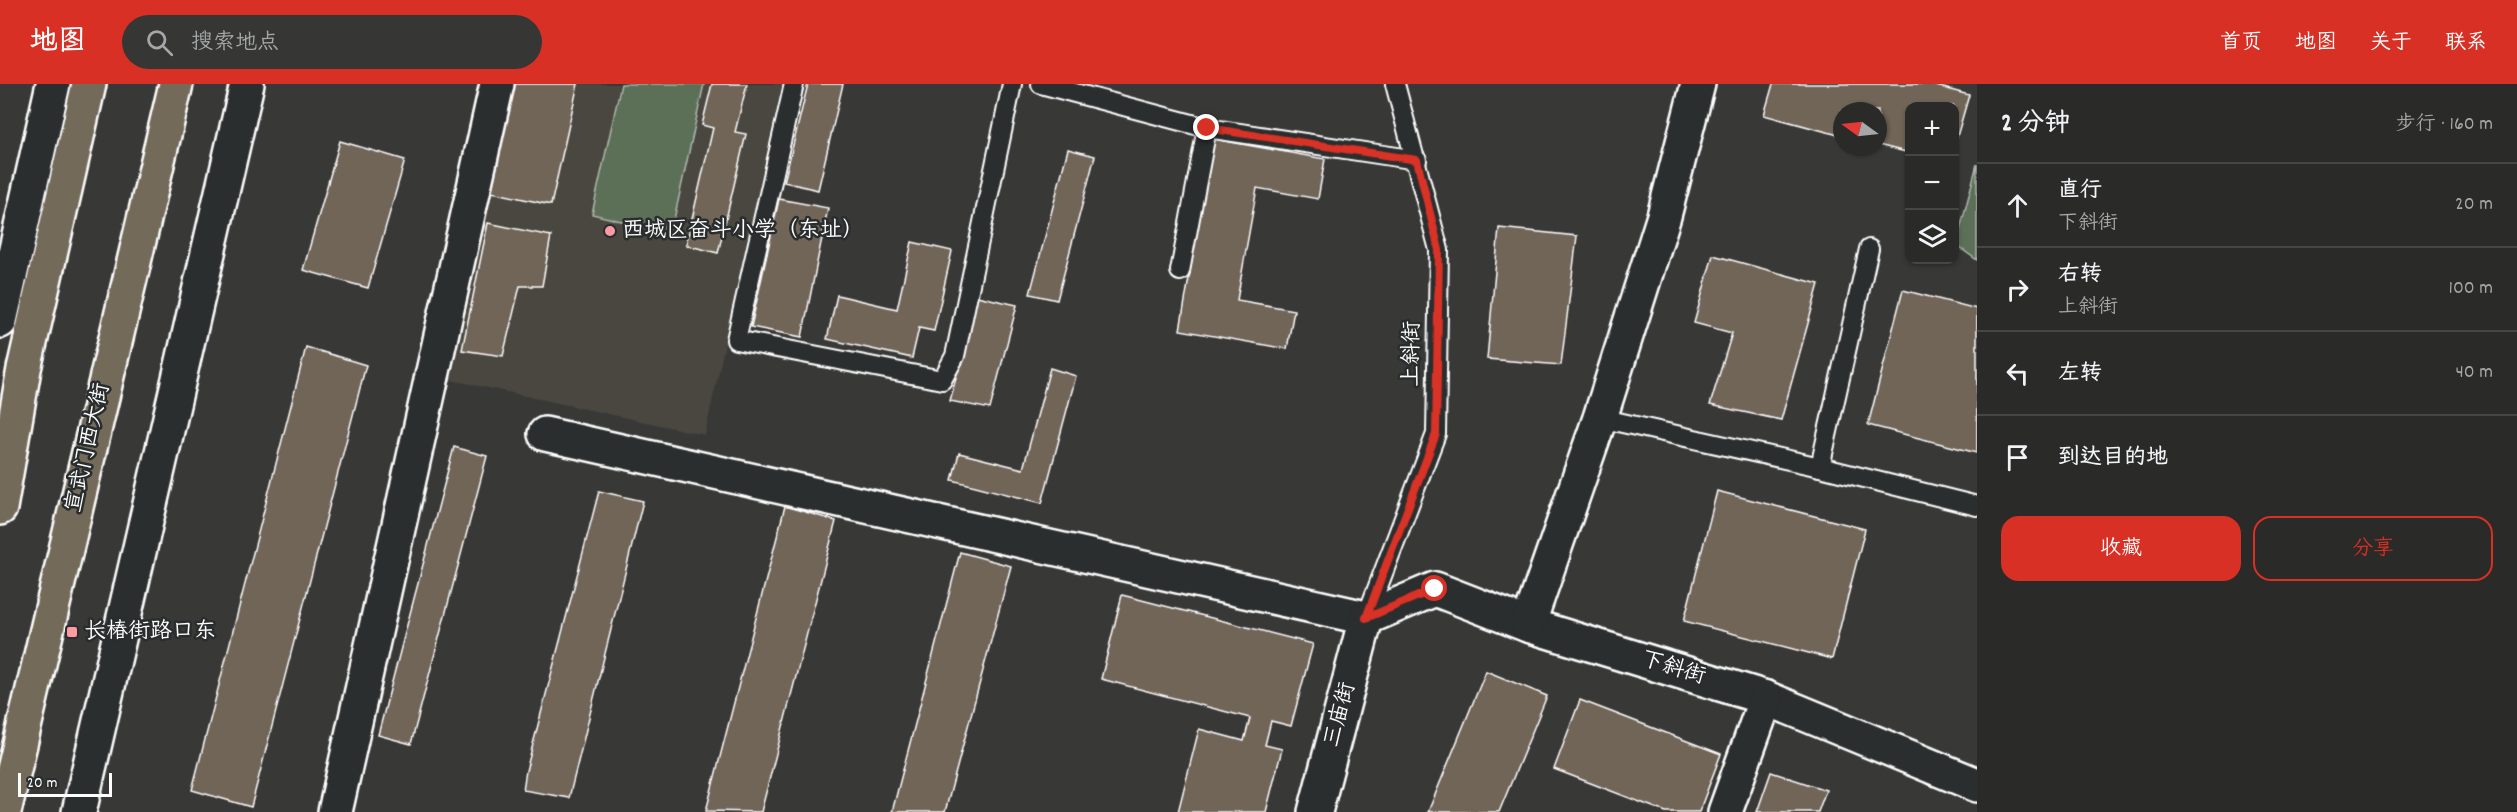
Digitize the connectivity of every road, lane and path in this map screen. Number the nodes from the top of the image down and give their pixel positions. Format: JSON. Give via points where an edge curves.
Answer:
{"nodes":[{"id":1,"x":53,"y":84,"type":"edge"},
{"id":2,"x":89,"y":84,"type":"edge"},
{"id":3,"x":176,"y":84,"type":"edge"},
{"id":4,"x":247,"y":84,"type":"edge"},
{"id":5,"x":497,"y":84,"type":"edge"},
{"id":6,"x":794,"y":84,"type":"edge"},
{"id":7,"x":1012,"y":84,"type":"edge"},
{"id":8,"x":1041,"y":84,"type":"edge"},
{"id":9,"x":1395,"y":84,"type":"edge"},
{"id":10,"x":1698,"y":84,"type":"edge"},
{"id":11,"x":1207,"y":128,"type":"junction"},
{"id":12,"x":1417,"y":160,"type":"junction"},
{"id":13,"x":1869,"y":249,"type":"dead end"},
{"id":14,"x":1180,"y":271,"type":"dead end"},
{"id":15,"x":0,"y":321,"type":"edge"},
{"id":16,"x":24,"y":369,"type":"junction"},
{"id":17,"x":0,"y":416,"type":"edge"},
{"id":18,"x":1600,"y":418,"type":"junction"},
{"id":19,"x":545,"y":434,"type":"dead end"},
{"id":20,"x":1820,"y":467,"type":"junction"},
{"id":21,"x":1977,"y":506,"type":"edge"},
{"id":22,"x":0,"y":508,"type":"edge"},
{"id":23,"x":1366,"y":618,"type":"junction"},
{"id":24,"x":1528,"y":625,"type":"junction"},
{"id":25,"x":1766,"y":698,"type":"junction"},
{"id":26,"x":1977,"y":785,"type":"edge"},
{"id":27,"x":4,"y":812,"type":"edge"},
{"id":28,"x":79,"y":812,"type":"edge"},
{"id":29,"x":335,"y":812,"type":"edge"},
{"id":30,"x":1315,"y":812,"type":"edge"},
{"id":31,"x":1725,"y":812,"type":"edge"}],
"edges":[{"from":1,"to":15,"type":"street"},
{"from":2,"to":16,"type":"main road"},
{"from":3,"to":27,"type":"main road","name":"宣武门西大街"},
{"from":4,"to":28,"type":"street"},
{"from":5,"to":29,"type":"street"},
{"from":6,"to":7,"type":"lane","via":[[736,340],[942,380],[955,356]]},
{"from":8,"to":11,"type":"lane"},
{"from":9,"to":12,"type":"lane","name":"上斜街"},
{"from":10,"to":18,"type":"street","via":[[1664,216]]},
{"from":11,"to":12,"type":"lane"},
{"from":11,"to":14,"type":"lane"},
{"from":12,"to":23,"type":"lane","name":"上斜街","via":[[1439,250],[1436,434]]},
{"from":13,"to":20,"type":"lane"},
{"from":16,"to":17,"type":"main road"},
{"from":16,"to":22,"type":"main road"},
{"from":18,"to":20,"type":"lane"},
{"from":18,"to":24,"type":"street"},
{"from":19,"to":23,"type":"street"},
{"from":20,"to":21,"type":"lane"},
{"from":23,"to":24,"type":"street","name":"下斜街","via":[[1435,589]]},
{"from":23,"to":30,"type":"street","name":"三庙街"},
{"from":24,"to":25,"type":"street","name":"下斜街"},
{"from":25,"to":26,"type":"street","name":"下斜街"},
{"from":25,"to":31,"type":"street"}]}
